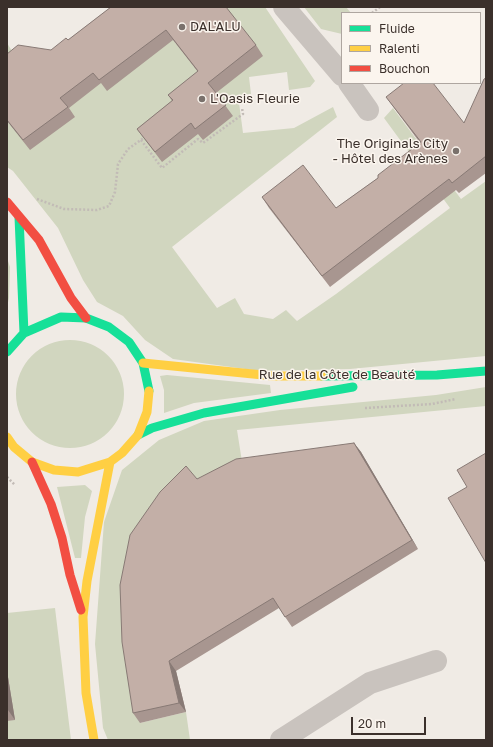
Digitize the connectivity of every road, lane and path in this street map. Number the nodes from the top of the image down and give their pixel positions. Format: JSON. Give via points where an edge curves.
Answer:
{"nodes":[{"id":1,"x":284,"y":7,"type":"edge"},
{"id":2,"x":341,"y":74,"type":"edge"},
{"id":3,"x":350,"y":84,"type":"edge"},
{"id":4,"x":242,"y":108,"type":"dead end"},
{"id":5,"x":368,"y":110,"type":"dead end"},
{"id":6,"x":147,"y":136,"type":"edge"},
{"id":7,"x":141,"y":140,"type":"junction"},
{"id":8,"x":36,"y":199,"type":"dead end"},
{"id":9,"x":7,"y":202,"type":"edge"},
{"id":10,"x":19,"y":217,"type":"junction"},
{"id":11,"x":86,"y":318,"type":"junction"},
{"id":12,"x":24,"y":333,"type":"junction"},
{"id":13,"x":9,"y":348,"type":"edge"},
{"id":14,"x":142,"y":363,"type":"junction"},
{"id":15,"x":486,"y":371,"type":"edge"},
{"id":16,"x":437,"y":375,"type":"junction"},
{"id":17,"x":138,"y":435,"type":"junction"},
{"id":18,"x":7,"y":437,"type":"edge"},
{"id":19,"x":32,"y":462,"type":"junction"},
{"id":20,"x":110,"y":462,"type":"junction"},
{"id":21,"x":83,"y":617,"type":"junction"},
{"id":22,"x":436,"y":660,"type":"dead end"},
{"id":23,"x":94,"y":740,"type":"edge"},
{"id":24,"x":281,"y":740,"type":"edge"}],
"edges":[{"from":1,"to":2,"type":"street"},
{"from":3,"to":5,"type":"street"},
{"from":4,"to":7,"type":"path","via":[[242,114],[203,143],[198,139],[162,168]]},
{"from":6,"to":7,"type":"path"},
{"from":7,"to":8,"type":"path","via":[[128,149],[118,164],[109,206],[97,210],[64,209]]},
{"from":9,"to":10,"type":"main road"},
{"from":10,"to":11,"type":"main road","via":[[39,240],[67,291]]},
{"from":10,"to":12,"type":"main road"},
{"from":11,"to":12,"type":"main road","via":[[62,317]]},
{"from":11,"to":14,"type":"main road","via":[[109,326],[129,342]]},
{"from":12,"to":13,"type":"main road"},
{"from":14,"to":16,"type":"main road","name":"Rue de la Côte de Beauté","via":[[273,376]]},
{"from":14,"to":17,"type":"main road","via":[[149,387],[147,412]]},
{"from":15,"to":16,"type":"main road"},
{"from":16,"to":17,"type":"main road","via":[[204,412],[152,428]]},
{"from":17,"to":20,"type":"main road"},
{"from":18,"to":19,"type":"main road","via":[[14,447]]},
{"from":19,"to":20,"type":"main road","via":[[54,470],[78,472]]},
{"from":19,"to":21,"type":"main road","via":[[51,504]]},
{"from":20,"to":21,"type":"main road"},
{"from":21,"to":23,"type":"main road","via":[[86,693]]},
{"from":22,"to":24,"type":"street","via":[[370,683]]}]}
